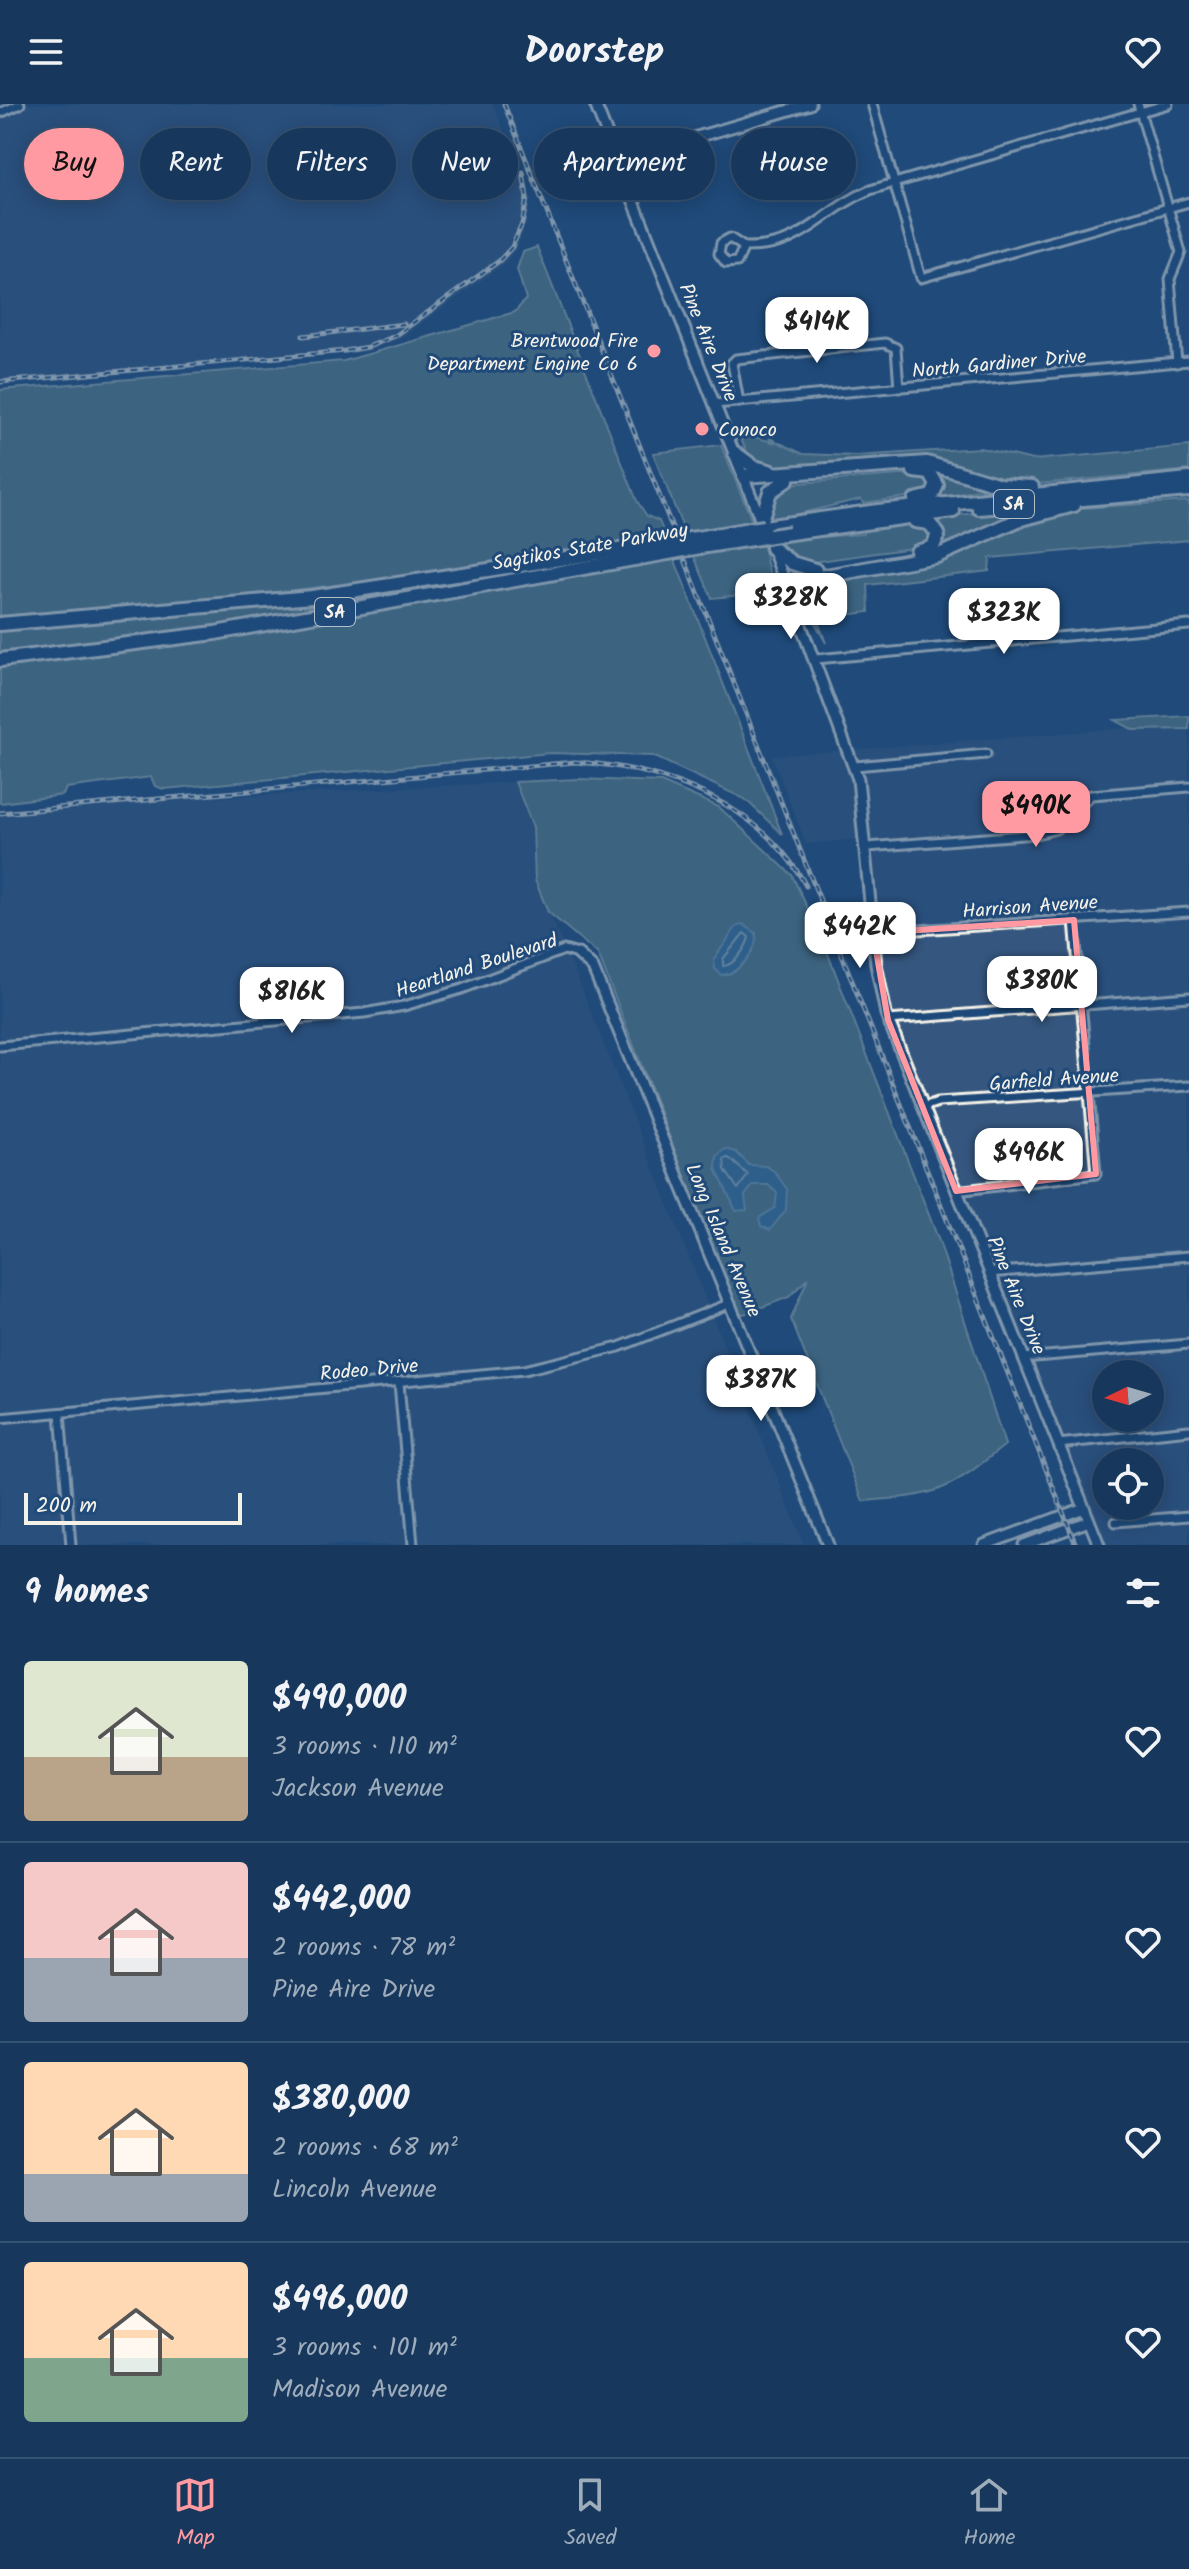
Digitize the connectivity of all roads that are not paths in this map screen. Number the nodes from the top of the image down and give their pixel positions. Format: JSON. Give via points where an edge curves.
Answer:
{"nodes":[{"id":1,"x":20,"y":104,"type":"edge"},
{"id":2,"x":595,"y":104,"type":"edge"},
{"id":3,"x":810,"y":104,"type":"edge"},
{"id":4,"x":872,"y":104,"type":"edge"},
{"id":5,"x":1168,"y":104,"type":"edge"},
{"id":6,"x":1139,"y":108,"type":"edge"},
{"id":7,"x":0,"y":113,"type":"edge"},
{"id":8,"x":605,"y":128,"type":"edge"},
{"id":9,"x":715,"y":132,"type":"edge"},
{"id":10,"x":896,"y":184,"type":"junction"},
{"id":11,"x":634,"y":200,"type":"edge"},
{"id":12,"x":1189,"y":202,"type":"edge"},
{"id":13,"x":1168,"y":208,"type":"junction"},
{"id":14,"x":744,"y":247,"type":"dead end"},
{"id":15,"x":1189,"y":265,"type":"edge"},
{"id":16,"x":1178,"y":266,"type":"junction"},
{"id":17,"x":1189,"y":361,"type":"edge"},
{"id":18,"x":1177,"y":363,"type":"junction"},
{"id":19,"x":899,"y":388,"type":"junction"},
{"id":20,"x":739,"y":402,"type":"junction"},
{"id":21,"x":715,"y":404,"type":"junction"},
{"id":22,"x":735,"y":453,"type":"junction"},
{"id":23,"x":790,"y":475,"type":"junction"},
{"id":24,"x":745,"y":479,"type":"junction"},
{"id":25,"x":1189,"y":479,"type":"edge"},
{"id":26,"x":1075,"y":489,"type":"junction"},
{"id":27,"x":1189,"y":490,"type":"edge"},
{"id":28,"x":1156,"y":492,"type":"junction"},
{"id":29,"x":875,"y":516,"type":"junction"},
{"id":30,"x":761,"y":520,"type":"junction"},
{"id":31,"x":666,"y":548,"type":"junction"},
{"id":32,"x":772,"y":548,"type":"junction"},
{"id":33,"x":814,"y":574,"type":"junction"},
{"id":34,"x":785,"y":580,"type":"junction"},
{"id":35,"x":797,"y":611,"type":"junction"},
{"id":36,"x":0,"y":624,"type":"edge"},
{"id":37,"x":1189,"y":625,"type":"edge"},
{"id":38,"x":816,"y":659,"type":"junction"},
{"id":39,"x":0,"y":660,"type":"edge"},
{"id":40,"x":986,"y":754,"type":"dead end"},
{"id":41,"x":855,"y":766,"type":"junction"},
{"id":42,"x":1189,"y":787,"type":"edge"},
{"id":43,"x":867,"y":847,"type":"junction"},
{"id":44,"x":1189,"y":912,"type":"edge"},
{"id":45,"x":1074,"y":920,"type":"junction"},
{"id":46,"x":873,"y":933,"type":"junction"},
{"id":47,"x":578,"y":954,"type":"joint"},
{"id":48,"x":1189,"y":997,"type":"edge"},
{"id":49,"x":1081,"y":1006,"type":"junction"},
{"id":50,"x":888,"y":1020,"type":"junction"},
{"id":51,"x":0,"y":1046,"type":"edge"},
{"id":52,"x":1189,"y":1086,"type":"edge"},
{"id":53,"x":1089,"y":1093,"type":"junction"},
{"id":54,"x":923,"y":1107,"type":"junction"},
{"id":55,"x":956,"y":1191,"type":"junction"},
{"id":56,"x":1189,"y":1256,"type":"edge"},
{"id":57,"x":989,"y":1273,"type":"junction"},
{"id":58,"x":731,"y":1303,"type":"junction"},
{"id":59,"x":1189,"y":1344,"type":"edge"},
{"id":60,"x":1023,"y":1358,"type":"junction"},
{"id":61,"x":399,"y":1383,"type":"junction"},
{"id":62,"x":60,"y":1413,"type":"junction"},
{"id":63,"x":0,"y":1418,"type":"edge"},
{"id":64,"x":1189,"y":1430,"type":"edge"},
{"id":65,"x":1058,"y":1444,"type":"junction"},
{"id":66,"x":1084,"y":1508,"type":"junction"},
{"id":67,"x":1189,"y":1516,"type":"edge"},
{"id":68,"x":1089,"y":1521,"type":"junction"},
{"id":69,"x":1116,"y":1522,"type":"dead end"},
{"id":70,"x":71,"y":1545,"type":"edge"},
{"id":71,"x":413,"y":1545,"type":"edge"},
{"id":72,"x":828,"y":1545,"type":"edge"},
{"id":73,"x":984,"y":1545,"type":"edge"},
{"id":74,"x":1024,"y":1545,"type":"edge"},
{"id":75,"x":1099,"y":1545,"type":"edge"}],
"edges":[{"from":1,"to":7,"type":"street"},
{"from":2,"to":8,"type":"street","name":"Pine Aire Drive"},
{"from":3,"to":9,"type":"street"},
{"from":4,"to":10,"type":"street"},
{"from":5,"to":6,"type":"street"},
{"from":6,"to":10,"type":"street"},
{"from":6,"to":13,"type":"street"},
{"from":10,"to":13,"type":"street","via":[[921,278]]},
{"from":10,"to":14,"type":"street","via":[[845,200],[787,243]]},
{"from":11,"to":21,"type":"street","name":"Pine Aire Drive"},
{"from":12,"to":13,"type":"street"},
{"from":13,"to":16,"type":"street","via":[[1181,252]]},
{"from":15,"to":16,"type":"street"},
{"from":16,"to":18,"type":"street","via":[[1170,279]]},
{"from":17,"to":18,"type":"street","name":"North Gardiner Drive"},
{"from":18,"to":19,"type":"street","name":"North Gardiner Drive"},
{"from":19,"to":20,"type":"street","name":"North Gardiner Drive"},
{"from":19,"to":20,"type":"street","via":[[896,348],[885,343],[736,359],[732,363]]},
{"from":20,"to":21,"type":"street","name":"North Gardiner Drive"},
{"from":21,"to":22,"type":"street","name":"Pine Aire Drive"},
{"from":22,"to":23,"type":"highway","via":[[763,470]]},
{"from":22,"to":24,"type":"street","name":"Pine Aire Drive"},
{"from":23,"to":24,"type":"highway"},
{"from":23,"to":26,"type":"highway","via":[[927,463],[1000,485]]},
{"from":23,"to":29,"type":"highway","via":[[919,471],[935,476],[937,488],[929,498]]},
{"from":23,"to":30,"type":"highway","via":[[770,492]]},
{"from":24,"to":30,"type":"street","name":"Pine Aire Drive"},
{"from":25,"to":26,"type":"highway","name":"Sagtikos State Parkway","number":"SA"},
{"from":26,"to":29,"type":"highway","name":"Sagtikos State Parkway","number":"SA"},
{"from":27,"to":28,"type":"highway","name":"Sagtikos State Parkway","number":"SA"},
{"from":28,"to":29,"type":"highway","name":"Sagtikos State Parkway","number":"SA"},
{"from":28,"to":33,"type":"highway","via":[[1043,511],[948,553]]},
{"from":29,"to":31,"type":"highway","name":"Sagtikos State Parkway","number":"SA","bridge":true},
{"from":29,"to":33,"type":"highway","via":[[926,521],[938,537],[922,552]]},
{"from":30,"to":32,"type":"street","name":"Pine Aire Drive"},
{"from":31,"to":36,"type":"highway","name":"Sagtikos State Parkway","number":"SA","via":[[312,597]]},
{"from":31,"to":39,"type":"highway","name":"Sagtikos State Parkway","number":"SA","via":[[215,633]]},
{"from":32,"to":33,"type":"highway"},
{"from":32,"to":34,"type":"street","name":"Pine Aire Drive"},
{"from":33,"to":34,"type":"highway"},
{"from":33,"to":35,"type":"highway"},
{"from":34,"to":35,"type":"street","name":"Pine Aire Drive"},
{"from":35,"to":38,"type":"street","name":"Pine Aire Drive"},
{"from":37,"to":38,"type":"street"},
{"from":38,"to":41,"type":"street","name":"Pine Aire Drive"},
{"from":40,"to":41,"type":"street"},
{"from":41,"to":43,"type":"street","name":"Pine Aire Drive"},
{"from":42,"to":43,"type":"street","via":[[1091,795],[1056,829],[1036,834]]},
{"from":43,"to":46,"type":"street","name":"Pine Aire Drive"},
{"from":44,"to":45,"type":"street","name":"Harrison Avenue"},
{"from":45,"to":46,"type":"street","name":"Harrison Avenue"},
{"from":45,"to":49,"type":"street"},
{"from":46,"to":50,"type":"street","name":"Pine Aire Drive"},
{"from":47,"to":51,"type":"street","name":"Heartland Boulevard","via":[[564,950],[435,998],[364,1013]]},
{"from":47,"to":58,"type":"street","name":"Long Island Avenue","via":[[593,968]]},
{"from":48,"to":49,"type":"street"},
{"from":49,"to":50,"type":"street"},
{"from":49,"to":53,"type":"street"},
{"from":50,"to":54,"type":"street","name":"Pine Aire Drive"},
{"from":52,"to":53,"type":"street","name":"Garfield Avenue"},
{"from":53,"to":54,"type":"street","name":"Garfield Avenue"},
{"from":53,"to":55,"type":"street","via":[[1096,1174]]},
{"from":54,"to":55,"type":"street","name":"Pine Aire Drive"},
{"from":55,"to":57,"type":"street","name":"Pine Aire Drive"},
{"from":56,"to":57,"type":"street"},
{"from":57,"to":60,"type":"street","name":"Pine Aire Drive"},
{"from":58,"to":61,"type":"street","name":"Rodeo Drive","via":[[619,1347],[559,1364]]},
{"from":58,"to":72,"type":"street","name":"Long Island Avenue"},
{"from":59,"to":60,"type":"street"},
{"from":60,"to":65,"type":"street","name":"Pine Aire Drive"},
{"from":61,"to":62,"type":"street","name":"Rodeo Drive"},
{"from":61,"to":71,"type":"street"},
{"from":62,"to":63,"type":"street","name":"Rodeo Drive"},
{"from":62,"to":70,"type":"street"},
{"from":64,"to":65,"type":"street"},
{"from":65,"to":66,"type":"street","name":"Pine Aire Drive"},
{"from":66,"to":68,"type":"street","name":"Pine Aire Drive"},
{"from":66,"to":73,"type":"street"},
{"from":67,"to":69,"type":"street"},
{"from":68,"to":74,"type":"street"},
{"from":68,"to":75,"type":"street","name":"Pine Aire Drive"}]}
